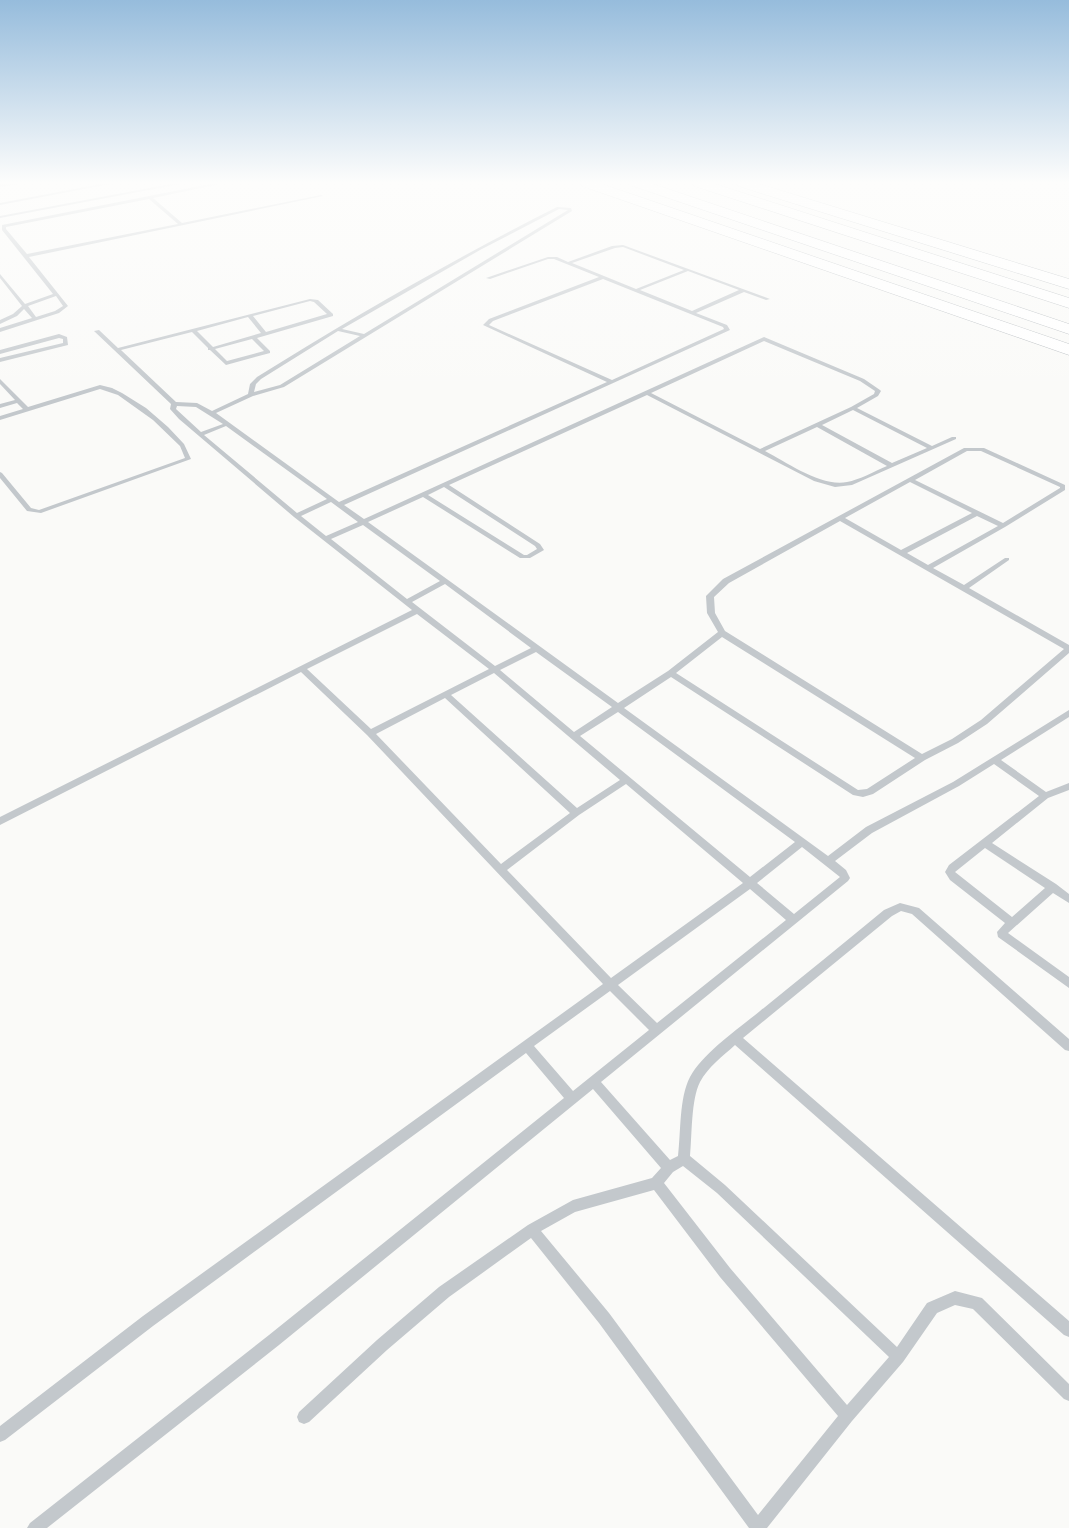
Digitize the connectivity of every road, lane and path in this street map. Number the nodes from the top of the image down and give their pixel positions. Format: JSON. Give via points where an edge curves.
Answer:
{"nodes":[{"id":1,"x":34,"y":254,"type":"edge"},
{"id":2,"x":469,"y":254,"type":"edge"},
{"id":3,"x":499,"y":254,"type":"edge"},
{"id":4,"x":595,"y":254,"type":"edge"},
{"id":5,"x":643,"y":254,"type":"edge"},
{"id":6,"x":792,"y":254,"type":"edge"},
{"id":7,"x":848,"y":254,"type":"edge"},
{"id":8,"x":920,"y":254,"type":"edge"},
{"id":9,"x":973,"y":254,"type":"edge"},
{"id":10,"x":26,"y":256,"type":"joint"},
{"id":11,"x":569,"y":263,"type":"junction"},
{"id":12,"x":687,"y":270,"type":"junction"},
{"id":13,"x":0,"y":275,"type":"edge"},
{"id":14,"x":604,"y":277,"type":"junction"},
{"id":15,"x":488,"y":278,"type":"dead end"},
{"id":16,"x":1069,"y":284,"type":"edge"},
{"id":17,"x":637,"y":290,"type":"junction"},
{"id":18,"x":744,"y":290,"type":"junction"},
{"id":19,"x":400,"y":293,"type":"junction"},
{"id":20,"x":57,"y":294,"type":"junction"},
{"id":21,"x":408,"y":295,"type":"dead end"},
{"id":22,"x":415,"y":297,"type":"dead end"},
{"id":23,"x":422,"y":299,"type":"junction"},
{"id":24,"x":768,"y":299,"type":"dead end"},
{"id":25,"x":1069,"y":302,"type":"edge"},
{"id":26,"x":24,"y":306,"type":"junction"},
{"id":27,"x":694,"y":312,"type":"junction"},
{"id":28,"x":250,"y":316,"type":"junction"},
{"id":29,"x":35,"y":319,"type":"junction"},
{"id":30,"x":0,"y":322,"type":"edge"},
{"id":31,"x":338,"y":329,"type":"junction"},
{"id":32,"x":1069,"y":329,"type":"edge"},
{"id":33,"x":0,"y":330,"type":"edge"},
{"id":34,"x":194,"y":330,"type":"junction"},
{"id":35,"x":97,"y":331,"type":"dead end"},
{"id":36,"x":265,"y":334,"type":"junction"},
{"id":37,"x":362,"y":335,"type":"junction"},
{"id":38,"x":253,"y":337,"type":"junction"},
{"id":39,"x":210,"y":349,"type":"junction"},
{"id":40,"x":116,"y":350,"type":"junction"},
{"id":41,"x":1069,"y":350,"type":"edge"},
{"id":42,"x":0,"y":352,"type":"edge"},
{"id":43,"x":0,"y":360,"type":"edge"},
{"id":44,"x":0,"y":381,"type":"edge"},
{"id":45,"x":612,"y":382,"type":"junction"},
{"id":46,"x":2,"y":387,"type":"edge"},
{"id":47,"x":648,"y":392,"type":"junction"},
{"id":48,"x":251,"y":395,"type":"junction"},
{"id":49,"x":19,"y":401,"type":"junction"},
{"id":50,"x":174,"y":404,"type":"junction"},
{"id":51,"x":0,"y":406,"type":"edge"},
{"id":52,"x":853,"y":408,"type":"junction"},
{"id":53,"x":27,"y":410,"type":"junction"},
{"id":54,"x":212,"y":413,"type":"junction"},
{"id":55,"x":0,"y":418,"type":"edge"},
{"id":56,"x":227,"y":424,"type":"junction"},
{"id":57,"x":818,"y":425,"type":"junction"},
{"id":58,"x":200,"y":434,"type":"junction"},
{"id":59,"x":954,"y":438,"type":"dead end"},
{"id":60,"x":932,"y":448,"type":"junction"},
{"id":61,"x":762,"y":450,"type":"junction"},
{"id":62,"x":892,"y":466,"type":"junction"},
{"id":63,"x":0,"y":474,"type":"edge"},
{"id":64,"x":910,"y":480,"type":"junction"},
{"id":65,"x":445,"y":485,"type":"junction"},
{"id":66,"x":424,"y":495,"type":"junction"},
{"id":67,"x":333,"y":499,"type":"junction"},
{"id":68,"x":340,"y":504,"type":"junction"},
{"id":69,"x":975,"y":514,"type":"junction"},
{"id":70,"x":296,"y":516,"type":"junction"},
{"id":71,"x":840,"y":518,"type":"junction"},
{"id":72,"x":364,"y":522,"type":"junction"},
{"id":73,"x":1003,"y":526,"type":"junction"},
{"id":74,"x":326,"y":539,"type":"junction"},
{"id":75,"x":901,"y":553,"type":"junction"},
{"id":76,"x":1007,"y":559,"type":"dead end"},
{"id":77,"x":927,"y":568,"type":"junction"},
{"id":78,"x":445,"y":581,"type":"junction"},
{"id":79,"x":964,"y":588,"type":"junction"},
{"id":80,"x":407,"y":602,"type":"junction"},
{"id":81,"x":418,"y":610,"type":"junction"},
{"id":82,"x":722,"y":633,"type":"junction"},
{"id":83,"x":537,"y":648,"type":"junction"},
{"id":84,"x":1069,"y":649,"type":"edge"},
{"id":85,"x":302,"y":669,"type":"junction"},
{"id":86,"x":496,"y":671,"type":"junction"},
{"id":87,"x":671,"y":673,"type":"junction"},
{"id":88,"x":446,"y":695,"type":"junction"},
{"id":89,"x":618,"y":707,"type":"junction"},
{"id":90,"x":1069,"y":713,"type":"edge"},
{"id":91,"x":370,"y":733,"type":"junction"},
{"id":92,"x":574,"y":736,"type":"junction"},
{"id":93,"x":922,"y":758,"type":"junction"},
{"id":94,"x":995,"y":760,"type":"junction"},
{"id":95,"x":626,"y":780,"type":"junction"},
{"id":96,"x":1069,"y":786,"type":"edge"},
{"id":97,"x":1045,"y":796,"type":"junction"},
{"id":98,"x":576,"y":813,"type":"junction"},
{"id":99,"x":0,"y":821,"type":"edge"},
{"id":100,"x":801,"y":842,"type":"junction"},
{"id":101,"x":985,"y":843,"type":"junction"},
{"id":102,"x":828,"y":861,"type":"junction"},
{"id":103,"x":501,"y":869,"type":"junction"},
{"id":104,"x":750,"y":883,"type":"junction"},
{"id":105,"x":1053,"y":887,"type":"junction"},
{"id":106,"x":1069,"y":898,"type":"edge"},
{"id":107,"x":794,"y":920,"type":"junction"},
{"id":108,"x":1012,"y":924,"type":"junction"},
{"id":109,"x":1069,"y":983,"type":"edge"},
{"id":110,"x":610,"y":984,"type":"junction"},
{"id":111,"x":657,"y":1030,"type":"junction"},
{"id":112,"x":735,"y":1038,"type":"junction"},
{"id":113,"x":526,"y":1046,"type":"junction"},
{"id":114,"x":1069,"y":1046,"type":"edge"},
{"id":115,"x":593,"y":1081,"type":"junction"},
{"id":116,"x":572,"y":1098,"type":"junction"},
{"id":117,"x":684,"y":1159,"type":"junction"},
{"id":118,"x":669,"y":1168,"type":"junction"},
{"id":119,"x":656,"y":1183,"type":"junction"},
{"id":120,"x":532,"y":1229,"type":"junction"},
{"id":121,"x":1069,"y":1330,"type":"edge"},
{"id":122,"x":898,"y":1357,"type":"junction"},
{"id":123,"x":1069,"y":1394,"type":"edge"},
{"id":124,"x":847,"y":1416,"type":"junction"},
{"id":125,"x":304,"y":1417,"type":"dead end"},
{"id":126,"x":0,"y":1435,"type":"edge"},
{"id":127,"x":34,"y":1528,"type":"edge"},
{"id":128,"x":757,"y":1528,"type":"edge"}],
"edges":[{"from":1,"to":10,"type":"lane"},
{"from":2,"to":19,"type":"lane"},
{"from":3,"to":23,"type":"lane"},
{"from":4,"to":11,"type":"lane"},
{"from":5,"to":12,"type":"lane"},
{"from":6,"to":41,"type":"highway"},
{"from":7,"to":32,"type":"highway"},
{"from":8,"to":25,"type":"highway"},
{"from":9,"to":16,"type":"highway"},
{"from":10,"to":20,"type":"lane"},
{"from":11,"to":14,"type":"lane"},
{"from":11,"to":15,"type":"lane","via":[[548,258]]},
{"from":12,"to":17,"type":"lane"},
{"from":12,"to":18,"type":"lane"},
{"from":13,"to":26,"type":"lane"},
{"from":14,"to":17,"type":"lane"},
{"from":14,"to":45,"type":"lane","via":[[491,320],[486,325]]},
{"from":17,"to":27,"type":"lane"},
{"from":18,"to":24,"type":"lane"},
{"from":18,"to":27,"type":"lane"},
{"from":19,"to":21,"type":"lane"},
{"from":19,"to":31,"type":"lane"},
{"from":20,"to":26,"type":"lane"},
{"from":20,"to":29,"type":"lane","via":[[66,306]]},
{"from":22,"to":23,"type":"lane"},
{"from":23,"to":37,"type":"lane"},
{"from":26,"to":29,"type":"lane"},
{"from":26,"to":30,"type":"lane"},
{"from":27,"to":45,"type":"lane","via":[[725,326],[727,330]]},
{"from":28,"to":34,"type":"lane"},
{"from":28,"to":36,"type":"lane"},
{"from":28,"to":36,"type":"lane","via":[[312,300],[331,314]]},
{"from":29,"to":33,"type":"lane"},
{"from":31,"to":37,"type":"lane"},
{"from":31,"to":48,"type":"lane","via":[[259,378],[253,384]]},
{"from":34,"to":39,"type":"lane"},
{"from":34,"to":40,"type":"lane"},
{"from":35,"to":40,"type":"lane"},
{"from":36,"to":38,"type":"lane"},
{"from":37,"to":48,"type":"lane","via":[[282,386]]},
{"from":38,"to":39,"type":"lane"},
{"from":38,"to":39,"type":"lane","via":[[268,352],[226,363]]},
{"from":40,"to":50,"type":"lane"},
{"from":42,"to":43,"type":"lane","via":[[59,336],[66,341],[66,344]]},
{"from":44,"to":46,"type":"lane"},
{"from":45,"to":68,"type":"lane"},
{"from":46,"to":49,"type":"lane"},
{"from":47,"to":52,"type":"lane","via":[[764,339],[862,380],[878,390],[876,395]]},
{"from":47,"to":61,"type":"lane"},
{"from":47,"to":65,"type":"lane"},
{"from":48,"to":54,"type":"lane"},
{"from":49,"to":51,"type":"lane"},
{"from":49,"to":53,"type":"lane"},
{"from":50,"to":54,"type":"lane","via":[[197,405]]},
{"from":50,"to":58,"type":"lane","via":[[177,414]]},
{"from":52,"to":57,"type":"lane"},
{"from":52,"to":60,"type":"lane"},
{"from":53,"to":55,"type":"lane"},
{"from":53,"to":63,"type":"lane","via":[[100,387],[114,389],[136,403],[183,446],[188,459],[39,512],[29,510]]},
{"from":54,"to":56,"type":"lane"},
{"from":56,"to":58,"type":"lane"},
{"from":56,"to":67,"type":"lane"},
{"from":57,"to":61,"type":"lane"},
{"from":57,"to":62,"type":"lane"},
{"from":58,"to":70,"type":"lane"},
{"from":59,"to":60,"type":"lane"},
{"from":60,"to":62,"type":"lane"},
{"from":61,"to":62,"type":"lane","via":[[816,480],[835,485],[850,484]]},
{"from":64,"to":69,"type":"lane"},
{"from":64,"to":71,"type":"lane"},
{"from":64,"to":73,"type":"lane","via":[[973,448],[982,449],[1062,486],[1063,489]]},
{"from":65,"to":66,"type":"lane"},
{"from":65,"to":66,"type":"lane","via":[[541,550],[522,557]]},
{"from":66,"to":72,"type":"lane"},
{"from":67,"to":68,"type":"lane"},
{"from":67,"to":70,"type":"lane"},
{"from":68,"to":72,"type":"lane"},
{"from":69,"to":73,"type":"lane"},
{"from":69,"to":75,"type":"lane"},
{"from":70,"to":74,"type":"lane"},
{"from":71,"to":75,"type":"lane"},
{"from":71,"to":82,"type":"lane","via":[[726,581],[710,596],[711,613]]},
{"from":72,"to":74,"type":"lane"},
{"from":72,"to":78,"type":"lane"},
{"from":73,"to":77,"type":"lane"},
{"from":74,"to":80,"type":"lane"},
{"from":75,"to":77,"type":"lane"},
{"from":76,"to":79,"type":"lane"},
{"from":77,"to":79,"type":"lane"},
{"from":78,"to":80,"type":"lane"},
{"from":78,"to":83,"type":"lane"},
{"from":79,"to":84,"type":"lane"},
{"from":80,"to":81,"type":"lane"},
{"from":81,"to":85,"type":"lane"},
{"from":81,"to":86,"type":"lane"},
{"from":82,"to":87,"type":"lane"},
{"from":82,"to":93,"type":"lane"},
{"from":83,"to":86,"type":"lane"},
{"from":83,"to":89,"type":"lane"},
{"from":84,"to":93,"type":"lane","via":[[984,722]]},
{"from":85,"to":91,"type":"lane"},
{"from":85,"to":99,"type":"lane"},
{"from":86,"to":88,"type":"lane"},
{"from":86,"to":92,"type":"lane"},
{"from":87,"to":89,"type":"lane"},
{"from":87,"to":93,"type":"lane","via":[[856,793],[870,792]]},
{"from":88,"to":91,"type":"lane"},
{"from":88,"to":98,"type":"lane"},
{"from":89,"to":92,"type":"lane"},
{"from":89,"to":100,"type":"lane"},
{"from":90,"to":94,"type":"lane"},
{"from":91,"to":103,"type":"lane"},
{"from":92,"to":95,"type":"lane"},
{"from":94,"to":97,"type":"lane"},
{"from":94,"to":102,"type":"lane","via":[[869,830]]},
{"from":95,"to":98,"type":"lane"},
{"from":95,"to":104,"type":"lane"},
{"from":96,"to":97,"type":"lane"},
{"from":97,"to":101,"type":"lane"},
{"from":98,"to":103,"type":"lane"},
{"from":100,"to":102,"type":"lane"},
{"from":100,"to":104,"type":"lane"},
{"from":101,"to":105,"type":"lane"},
{"from":101,"to":108,"type":"lane","via":[[950,872]]},
{"from":102,"to":107,"type":"lane","via":[[845,878]]},
{"from":103,"to":110,"type":"lane"},
{"from":104,"to":107,"type":"lane"},
{"from":104,"to":110,"type":"lane"},
{"from":105,"to":106,"type":"lane"},
{"from":105,"to":108,"type":"lane"},
{"from":107,"to":111,"type":"lane"},
{"from":108,"to":109,"type":"lane","via":[[1002,932],[1003,936]]},
{"from":110,"to":111,"type":"lane"},
{"from":110,"to":113,"type":"lane"},
{"from":111,"to":115,"type":"lane"},
{"from":112,"to":114,"type":"lane","via":[[888,912],[900,907],[915,911]]},
{"from":112,"to":117,"type":"lane","via":[[694,1081]]},
{"from":112,"to":121,"type":"lane"},
{"from":113,"to":116,"type":"lane"},
{"from":113,"to":126,"type":"lane","via":[[148,1320]]},
{"from":115,"to":116,"type":"lane"},
{"from":115,"to":118,"type":"lane"},
{"from":116,"to":127,"type":"lane","via":[[274,1340]]},
{"from":117,"to":118,"type":"lane"},
{"from":117,"to":122,"type":"lane","via":[[721,1188]]},
{"from":118,"to":119,"type":"lane"},
{"from":119,"to":120,"type":"lane","via":[[573,1206]]},
{"from":119,"to":124,"type":"lane","via":[[695,1236]]},
{"from":120,"to":125,"type":"lane","via":[[444,1292]]},
{"from":120,"to":128,"type":"lane","via":[[604,1318]]},
{"from":122,"to":123,"type":"lane","via":[[932,1308],[955,1298],[977,1303]]},
{"from":122,"to":124,"type":"lane"},
{"from":124,"to":128,"type":"lane"}]}
